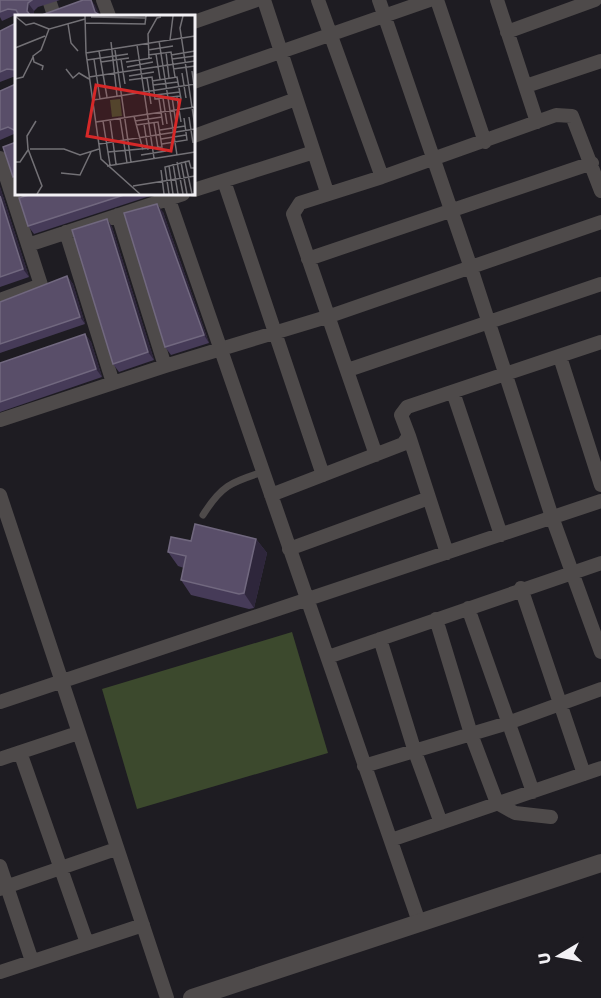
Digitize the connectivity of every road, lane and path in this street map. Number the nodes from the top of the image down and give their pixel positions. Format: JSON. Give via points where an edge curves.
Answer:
{"nodes":[{"id":1,"x":103,"y":0,"type":"edge"},
{"id":2,"x":257,"y":0,"type":"edge"},
{"id":3,"x":264,"y":0,"type":"edge"},
{"id":4,"x":318,"y":0,"type":"edge"},
{"id":5,"x":379,"y":0,"type":"edge"},
{"id":6,"x":430,"y":0,"type":"edge"},
{"id":7,"x":437,"y":0,"type":"edge"},
{"id":8,"x":496,"y":0,"type":"edge"},
{"id":9,"x":595,"y":0,"type":"edge"},
{"id":10,"x":70,"y":6,"type":"edge"},
{"id":11,"x":48,"y":10,"type":"edge"},
{"id":12,"x":109,"y":15,"type":"edge"},
{"id":13,"x":384,"y":16,"type":"junction"},
{"id":14,"x":195,"y":22,"type":"edge"},
{"id":15,"x":507,"y":32,"type":"junction"},
{"id":16,"x":330,"y":36,"type":"junction"},
{"id":17,"x":281,"y":52,"type":"junction"},
{"id":18,"x":601,"y":61,"type":"edge"},
{"id":19,"x":195,"y":82,"type":"edge"},
{"id":20,"x":526,"y":86,"type":"junction"},
{"id":21,"x":296,"y":99,"type":"junction"},
{"id":22,"x":537,"y":122,"type":"junction"},
{"id":23,"x":195,"y":136,"type":"edge"},
{"id":24,"x":485,"y":142,"type":"junction"},
{"id":25,"x":314,"y":152,"type":"junction"},
{"id":26,"x":0,"y":158,"type":"edge"},
{"id":27,"x":434,"y":158,"type":"junction"},
{"id":28,"x":592,"y":163,"type":"junction"},
{"id":29,"x":382,"y":177,"type":"junction"},
{"id":30,"x":224,"y":181,"type":"junction"},
{"id":31,"x":15,"y":186,"type":"edge"},
{"id":32,"x":195,"y":190,"type":"edge"},
{"id":33,"x":601,"y":191,"type":"edge"},
{"id":34,"x":327,"y":192,"type":"junction"},
{"id":35,"x":20,"y":196,"type":"edge"},
{"id":36,"x":168,"y":196,"type":"edge"},
{"id":37,"x":450,"y":211,"type":"junction"},
{"id":38,"x":118,"y":215,"type":"junction"},
{"id":39,"x":601,"y":222,"type":"edge"},
{"id":40,"x":66,"y":232,"type":"junction"},
{"id":41,"x":28,"y":245,"type":"junction"},
{"id":42,"x":308,"y":259,"type":"junction"},
{"id":43,"x":471,"y":268,"type":"junction"},
{"id":44,"x":601,"y":284,"type":"edge"},
{"id":45,"x":0,"y":300,"type":"edge"},
{"id":46,"x":330,"y":316,"type":"junction"},
{"id":47,"x":489,"y":322,"type":"junction"},
{"id":48,"x":275,"y":332,"type":"junction"},
{"id":49,"x":601,"y":342,"type":"edge"},
{"id":50,"x":221,"y":348,"type":"junction"},
{"id":51,"x":561,"y":357,"type":"junction"},
{"id":52,"x":165,"y":366,"type":"junction"},
{"id":53,"x":348,"y":370,"type":"junction"},
{"id":54,"x":504,"y":375,"type":"junction"},
{"id":55,"x":113,"y":383,"type":"junction"},
{"id":56,"x":453,"y":392,"type":"junction"},
{"id":57,"x":0,"y":420,"type":"edge"},
{"id":58,"x":409,"y":436,"type":"junction"},
{"id":59,"x":376,"y":455,"type":"junction"},
{"id":60,"x":263,"y":472,"type":"junction"},
{"id":61,"x":323,"y":475,"type":"junction"},
{"id":62,"x":601,"y":485,"type":"edge"},
{"id":63,"x":0,"y":495,"type":"edge"},
{"id":64,"x":271,"y":495,"type":"junction"},
{"id":65,"x":429,"y":498,"type":"junction"},
{"id":66,"x":601,"y":501,"type":"edge"},
{"id":67,"x":203,"y":515,"type":"dead end"},
{"id":68,"x":552,"y":518,"type":"junction"},
{"id":69,"x":6,"y":534,"type":"edge"},
{"id":70,"x":501,"y":535,"type":"junction"},
{"id":71,"x":289,"y":549,"type":"junction"},
{"id":72,"x":447,"y":552,"type":"junction"},
{"id":73,"x":601,"y":562,"type":"edge"},
{"id":74,"x":573,"y":572,"type":"junction"},
{"id":75,"x":521,"y":588,"type":"junction"},
{"id":76,"x":306,"y":600,"type":"junction"},
{"id":77,"x":468,"y":608,"type":"junction"},
{"id":78,"x":436,"y":619,"type":"junction"},
{"id":79,"x":380,"y":639,"type":"junction"},
{"id":80,"x":601,"y":652,"type":"edge"},
{"id":81,"x":328,"y":657,"type":"junction"},
{"id":82,"x":61,"y":682,"type":"junction"},
{"id":83,"x":601,"y":689,"type":"edge"},
{"id":84,"x":1,"y":698,"type":"edge"},
{"id":85,"x":560,"y":703,"type":"junction"},
{"id":86,"x":508,"y":723,"type":"junction"},
{"id":87,"x":78,"y":733,"type":"junction"},
{"id":88,"x":471,"y":734,"type":"junction"},
{"id":89,"x":20,"y":752,"type":"junction"},
{"id":90,"x":415,"y":752,"type":"junction"},
{"id":91,"x":0,"y":759,"type":"edge"},
{"id":92,"x":364,"y":766,"type":"junction"},
{"id":93,"x":601,"y":768,"type":"edge"},
{"id":94,"x":584,"y":774,"type":"junction"},
{"id":95,"x":533,"y":792,"type":"junction"},
{"id":96,"x":497,"y":803,"type":"junction"},
{"id":97,"x":551,"y":817,"type":"dead end"},
{"id":98,"x":441,"y":823,"type":"junction"},
{"id":99,"x":391,"y":840,"type":"junction"},
{"id":100,"x":116,"y":849,"type":"junction"},
{"id":101,"x":601,"y":863,"type":"edge"},
{"id":102,"x":0,"y":866,"type":"edge"},
{"id":103,"x":60,"y":868,"type":"junction"},
{"id":104,"x":3,"y":888,"type":"edge"},
{"id":105,"x":419,"y":922,"type":"junction"},
{"id":106,"x":143,"y":925,"type":"junction"},
{"id":107,"x":87,"y":943,"type":"junction"},
{"id":108,"x":32,"y":961,"type":"junction"},
{"id":109,"x":0,"y":972,"type":"edge"},
{"id":110,"x":167,"y":998,"type":"edge"},
{"id":111,"x":192,"y":998,"type":"edge"}],
"edges":[{"from":1,"to":12,"type":"street"},
{"from":2,"to":14,"type":"street"},
{"from":3,"to":17,"type":"street"},
{"from":4,"to":16,"type":"street"},
{"from":5,"to":13,"type":"street"},
{"from":6,"to":13,"type":"street"},
{"from":7,"to":24,"type":"street"},
{"from":8,"to":15,"type":"street"},
{"from":9,"to":15,"type":"street"},
{"from":10,"to":11,"type":"street"},
{"from":13,"to":16,"type":"street"},
{"from":13,"to":27,"type":"street"},
{"from":15,"to":20,"type":"street"},
{"from":16,"to":17,"type":"street"},
{"from":16,"to":29,"type":"street"},
{"from":17,"to":19,"type":"street"},
{"from":17,"to":21,"type":"street"},
{"from":18,"to":20,"type":"street"},
{"from":20,"to":22,"type":"street"},
{"from":21,"to":23,"type":"street"},
{"from":21,"to":25,"type":"street"},
{"from":22,"to":24,"type":"street"},
{"from":22,"to":28,"type":"street","via":[[556,115],[572,116]]},
{"from":24,"to":27,"type":"street"},
{"from":25,"to":30,"type":"street"},
{"from":25,"to":34,"type":"street"},
{"from":26,"to":31,"type":"street"},
{"from":27,"to":29,"type":"street"},
{"from":27,"to":37,"type":"street"},
{"from":28,"to":33,"type":"street"},
{"from":28,"to":37,"type":"street"},
{"from":29,"to":34,"type":"street"},
{"from":30,"to":32,"type":"street"},
{"from":30,"to":48,"type":"street"},
{"from":34,"to":42,"type":"street","via":[[300,203],[293,214]]},
{"from":35,"to":41,"type":"street"},
{"from":36,"to":38,"type":"street"},
{"from":36,"to":50,"type":"street"},
{"from":37,"to":42,"type":"street"},
{"from":37,"to":43,"type":"street"},
{"from":38,"to":40,"type":"street"},
{"from":38,"to":52,"type":"street"},
{"from":39,"to":43,"type":"street"},
{"from":40,"to":41,"type":"street"},
{"from":40,"to":55,"type":"street","via":[[92,332]]},
{"from":41,"to":45,"type":"street","via":[[41,285]]},
{"from":42,"to":46,"type":"street"},
{"from":43,"to":46,"type":"street"},
{"from":43,"to":47,"type":"street"},
{"from":44,"to":47,"type":"street"},
{"from":46,"to":48,"type":"street"},
{"from":46,"to":53,"type":"street"},
{"from":47,"to":53,"type":"street"},
{"from":47,"to":54,"type":"street"},
{"from":48,"to":50,"type":"street"},
{"from":48,"to":61,"type":"street"},
{"from":49,"to":51,"type":"street"},
{"from":50,"to":52,"type":"street"},
{"from":50,"to":60,"type":"street"},
{"from":51,"to":54,"type":"street"},
{"from":51,"to":62,"type":"street"},
{"from":52,"to":55,"type":"street"},
{"from":53,"to":59,"type":"street"},
{"from":54,"to":56,"type":"street"},
{"from":54,"to":68,"type":"street"},
{"from":55,"to":57,"type":"street"},
{"from":56,"to":58,"type":"street","via":[[407,407],[401,415]]},
{"from":56,"to":70,"type":"street"},
{"from":58,"to":59,"type":"street","via":[[403,444]]},
{"from":58,"to":65,"type":"street"},
{"from":59,"to":61,"type":"street"},
{"from":60,"to":64,"type":"street"},
{"from":60,"to":67,"type":"lane","via":[[217,492]]},
{"from":61,"to":64,"type":"street"},
{"from":63,"to":69,"type":"street"},
{"from":64,"to":71,"type":"street"},
{"from":65,"to":71,"type":"street"},
{"from":65,"to":72,"type":"street"},
{"from":66,"to":68,"type":"street"},
{"from":68,"to":70,"type":"street"},
{"from":68,"to":74,"type":"street"},
{"from":69,"to":82,"type":"street"},
{"from":70,"to":72,"type":"street"},
{"from":71,"to":76,"type":"street"},
{"from":72,"to":76,"type":"street"},
{"from":73,"to":74,"type":"street"},
{"from":74,"to":75,"type":"street"},
{"from":74,"to":80,"type":"street"},
{"from":75,"to":77,"type":"street"},
{"from":75,"to":85,"type":"street"},
{"from":76,"to":81,"type":"street"},
{"from":76,"to":82,"type":"street"},
{"from":77,"to":78,"type":"street"},
{"from":77,"to":86,"type":"street"},
{"from":78,"to":79,"type":"street"},
{"from":78,"to":88,"type":"street"},
{"from":79,"to":81,"type":"street"},
{"from":79,"to":90,"type":"street"},
{"from":81,"to":92,"type":"street"},
{"from":82,"to":84,"type":"street"},
{"from":82,"to":87,"type":"street"},
{"from":83,"to":85,"type":"street"},
{"from":85,"to":86,"type":"street"},
{"from":85,"to":94,"type":"street"},
{"from":86,"to":88,"type":"street"},
{"from":86,"to":95,"type":"street"},
{"from":87,"to":89,"type":"street"},
{"from":87,"to":100,"type":"street"},
{"from":88,"to":90,"type":"street"},
{"from":88,"to":96,"type":"street"},
{"from":89,"to":91,"type":"street"},
{"from":89,"to":103,"type":"street"},
{"from":90,"to":92,"type":"street"},
{"from":90,"to":98,"type":"street"},
{"from":92,"to":99,"type":"street"},
{"from":93,"to":94,"type":"street"},
{"from":94,"to":95,"type":"street"},
{"from":95,"to":96,"type":"street"},
{"from":96,"to":97,"type":"street","via":[[515,813]]},
{"from":96,"to":98,"type":"street"},
{"from":98,"to":99,"type":"street"},
{"from":99,"to":105,"type":"street"},
{"from":100,"to":103,"type":"street"},
{"from":100,"to":106,"type":"street"},
{"from":101,"to":105,"type":"street"},
{"from":102,"to":104,"type":"street"},
{"from":103,"to":104,"type":"street"},
{"from":103,"to":107,"type":"street"},
{"from":104,"to":108,"type":"street"},
{"from":105,"to":111,"type":"street"},
{"from":106,"to":107,"type":"street"},
{"from":106,"to":110,"type":"street"},
{"from":107,"to":108,"type":"street"},
{"from":108,"to":109,"type":"street"}]}
